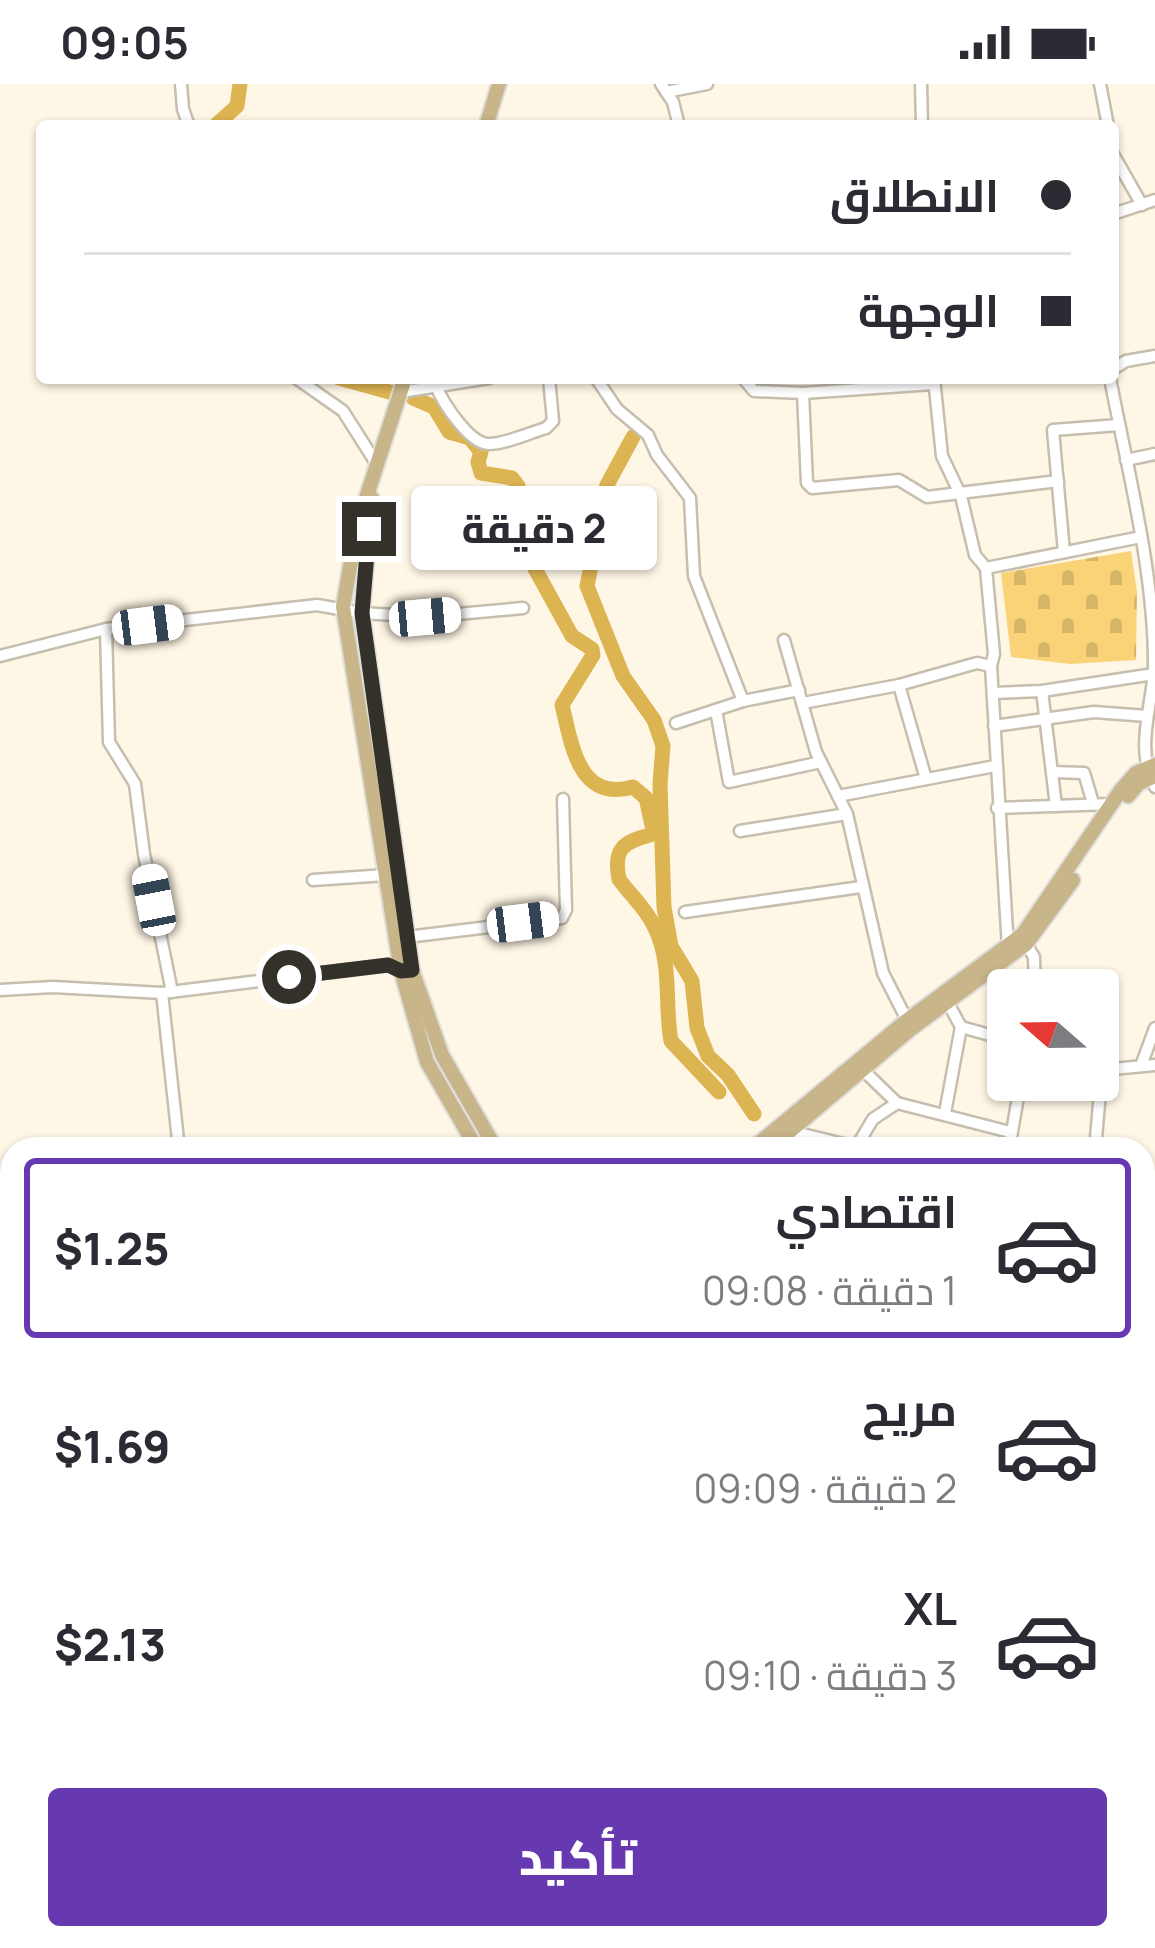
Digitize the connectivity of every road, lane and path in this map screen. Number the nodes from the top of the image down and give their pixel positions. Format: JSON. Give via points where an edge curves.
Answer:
{"nodes":[{"id":1,"x":181,"y":84,"type":"edge"},
{"id":2,"x":499,"y":84,"type":"edge"},
{"id":3,"x":706,"y":84,"type":"edge"},
{"id":4,"x":921,"y":84,"type":"edge"},
{"id":5,"x":1100,"y":84,"type":"edge"},
{"id":6,"x":664,"y":88,"type":"edge"},
{"id":7,"x":187,"y":120,"type":"edge"},
{"id":8,"x":488,"y":120,"type":"edge"},
{"id":9,"x":678,"y":120,"type":"edge"},
{"id":10,"x":922,"y":120,"type":"edge"},
{"id":11,"x":1107,"y":120,"type":"edge"},
{"id":12,"x":1119,"y":162,"type":"edge"},
{"id":13,"x":1148,"y":202,"type":"edge"},
{"id":14,"x":1119,"y":212,"type":"edge"},
{"id":15,"x":1155,"y":356,"type":"edge"},
{"id":16,"x":1119,"y":365,"type":"edge"},
{"id":17,"x":305,"y":384,"type":"edge"},
{"id":18,"x":449,"y":384,"type":"edge"},
{"id":19,"x":550,"y":384,"type":"edge"},
{"id":20,"x":600,"y":384,"type":"edge"},
{"id":21,"x":748,"y":384,"type":"edge"},
{"id":22,"x":900,"y":384,"type":"edge"},
{"id":23,"x":933,"y":384,"type":"edge"},
{"id":24,"x":1111,"y":384,"type":"edge"},
{"id":25,"x":403,"y":385,"type":"edge"},
{"id":26,"x":436,"y":386,"type":"junction"},
{"id":27,"x":803,"y":393,"type":"junction"},
{"id":28,"x":1119,"y":425,"type":"junction"},
{"id":29,"x":1155,"y":454,"type":"edge"},
{"id":30,"x":1126,"y":460,"type":"junction"},
{"id":31,"x":376,"y":464,"type":"junction"},
{"id":32,"x":1058,"y":482,"type":"junction"},
{"id":33,"x":961,"y":496,"type":"junction"},
{"id":34,"x":1141,"y":537,"type":"junction"},
{"id":35,"x":1064,"y":552,"type":"junction"},
{"id":36,"x":986,"y":568,"type":"junction"},
{"id":37,"x":1154,"y":605,"type":"edge"},
{"id":38,"x":343,"y":607,"type":"junction"},
{"id":39,"x":523,"y":608,"type":"dead end"},
{"id":40,"x":362,"y":613,"type":"junction"},
{"id":41,"x":106,"y":629,"type":"junction"},
{"id":42,"x":784,"y":640,"type":"dead end"},
{"id":43,"x":0,"y":656,"type":"edge"},
{"id":44,"x":991,"y":666,"type":"junction"},
{"id":45,"x":1154,"y":674,"type":"edge"},
{"id":46,"x":898,"y":686,"type":"junction"},
{"id":47,"x":1042,"y":691,"type":"junction"},
{"id":48,"x":992,"y":693,"type":"junction"},
{"id":49,"x":801,"y":697,"type":"junction"},
{"id":50,"x":742,"y":701,"type":"junction"},
{"id":51,"x":716,"y":710,"type":"junction"},
{"id":52,"x":1045,"y":717,"type":"junction"},
{"id":53,"x":676,"y":723,"type":"dead end"},
{"id":54,"x":1150,"y":725,"type":"edge"},
{"id":55,"x":994,"y":726,"type":"junction"},
{"id":56,"x":821,"y":762,"type":"junction"},
{"id":57,"x":995,"y":766,"type":"junction"},
{"id":58,"x":1052,"y":772,"type":"junction"},
{"id":59,"x":1152,"y":774,"type":"edge"},
{"id":60,"x":926,"y":779,"type":"junction"},
{"id":61,"x":838,"y":796,"type":"junction"},
{"id":62,"x":563,"y":799,"type":"dead end"},
{"id":63,"x":1093,"y":802,"type":"junction"},
{"id":64,"x":1112,"y":804,"type":"junction"},
{"id":65,"x":1056,"y":806,"type":"junction"},
{"id":66,"x":998,"y":808,"type":"junction"},
{"id":67,"x":847,"y":814,"type":"junction"},
{"id":68,"x":740,"y":831,"type":"dead end"},
{"id":69,"x":386,"y":875,"type":"junction"},
{"id":70,"x":314,"y":880,"type":"dead end"},
{"id":71,"x":861,"y":886,"type":"junction"},
{"id":72,"x":685,"y":912,"type":"dead end"},
{"id":73,"x":1016,"y":949,"type":"junction"},
{"id":74,"x":403,"y":958,"type":"junction"},
{"id":75,"x":1034,"y":969,"type":"edge"},
{"id":76,"x":0,"y":990,"type":"edge"},
{"id":77,"x":167,"y":993,"type":"junction"},
{"id":78,"x":948,"y":1003,"type":"junction"},
{"id":79,"x":909,"y":1025,"type":"junction"},
{"id":80,"x":961,"y":1027,"type":"junction"},
{"id":81,"x":1155,"y":1028,"type":"edge"},
{"id":82,"x":987,"y":1034,"type":"edge"},
{"id":83,"x":1149,"y":1064,"type":"edge"},
{"id":84,"x":1119,"y":1066,"type":"edge"},
{"id":85,"x":863,"y":1070,"type":"junction"},
{"id":86,"x":1017,"y":1101,"type":"edge"},
{"id":87,"x":1098,"y":1101,"type":"edge"},
{"id":88,"x":897,"y":1103,"type":"junction"},
{"id":89,"x":945,"y":1113,"type":"junction"},
{"id":90,"x":790,"y":1131,"type":"junction"},
{"id":91,"x":1010,"y":1132,"type":"junction"},
{"id":92,"x":178,"y":1137,"type":"edge"},
{"id":93,"x":470,"y":1137,"type":"edge"},
{"id":94,"x":489,"y":1137,"type":"edge"},
{"id":95,"x":767,"y":1137,"type":"edge"},
{"id":96,"x":783,"y":1137,"type":"edge"},
{"id":97,"x":813,"y":1137,"type":"edge"},
{"id":98,"x":862,"y":1137,"type":"edge"},
{"id":99,"x":1010,"y":1137,"type":"edge"},
{"id":100,"x":1096,"y":1137,"type":"edge"}],
"edges":[{"from":1,"to":7,"type":"street"},
{"from":2,"to":8,"type":"main road"},
{"from":3,"to":6,"type":"street"},
{"from":4,"to":10,"type":"street"},
{"from":5,"to":11,"type":"street"},
{"from":6,"to":9,"type":"street"},
{"from":12,"to":13,"type":"street"},
{"from":13,"to":14,"type":"street"},
{"from":15,"to":16,"type":"street"},
{"from":17,"to":31,"type":"street","via":[[344,411]]},
{"from":18,"to":26,"type":"street"},
{"from":19,"to":26,"type":"street","via":[[553,421],[490,444],[444,406]]},
{"from":20,"to":50,"type":"street","via":[[648,435],[689,498],[694,576]]},
{"from":21,"to":27,"type":"street"},
{"from":22,"to":27,"type":"street"},
{"from":23,"to":33,"type":"street","via":[[942,457]]},
{"from":24,"to":28,"type":"street"},
{"from":25,"to":26,"type":"street"},
{"from":25,"to":31,"type":"main road"},
{"from":27,"to":33,"type":"street","via":[[812,488],[899,480],[927,497]]},
{"from":28,"to":30,"type":"street"},
{"from":28,"to":32,"type":"street","via":[[1053,430]]},
{"from":29,"to":30,"type":"street"},
{"from":30,"to":34,"type":"street"},
{"from":31,"to":38,"type":"main road"},
{"from":31,"to":40,"type":"main road"},
{"from":32,"to":33,"type":"street"},
{"from":32,"to":35,"type":"street"},
{"from":33,"to":36,"type":"street","via":[[975,555]]},
{"from":34,"to":35,"type":"street"},
{"from":34,"to":37,"type":"street"},
{"from":35,"to":36,"type":"street"},
{"from":36,"to":44,"type":"street"},
{"from":37,"to":45,"type":"street"},
{"from":38,"to":40,"type":"street"},
{"from":38,"to":41,"type":"street"},
{"from":38,"to":69,"type":"main road"},
{"from":39,"to":40,"type":"street"},
{"from":40,"to":74,"type":"main road"},
{"from":41,"to":43,"type":"street"},
{"from":41,"to":77,"type":"street","via":[[109,742],[135,784]]},
{"from":42,"to":49,"type":"street"},
{"from":44,"to":46,"type":"street"},
{"from":44,"to":48,"type":"street"},
{"from":45,"to":47,"type":"street"},
{"from":45,"to":54,"type":"street"},
{"from":46,"to":49,"type":"street"},
{"from":46,"to":60,"type":"street"},
{"from":47,"to":48,"type":"street"},
{"from":47,"to":52,"type":"street"},
{"from":48,"to":55,"type":"street"},
{"from":49,"to":50,"type":"street"},
{"from":49,"to":56,"type":"street"},
{"from":50,"to":51,"type":"street"},
{"from":51,"to":53,"type":"street"},
{"from":51,"to":56,"type":"street","via":[[729,782]]},
{"from":52,"to":54,"type":"street","via":[[1094,712]]},
{"from":52,"to":55,"type":"street"},
{"from":52,"to":58,"type":"street"},
{"from":54,"to":59,"type":"street"},
{"from":55,"to":57,"type":"street"},
{"from":56,"to":61,"type":"street"},
{"from":57,"to":60,"type":"street"},
{"from":57,"to":66,"type":"street"},
{"from":58,"to":63,"type":"street","via":[[1084,772]]},
{"from":58,"to":65,"type":"street"},
{"from":59,"to":64,"type":"main road","via":[[1128,781]]},
{"from":59,"to":73,"type":"main road","via":[[1123,803],[1051,914]]},
{"from":60,"to":61,"type":"street"},
{"from":61,"to":67,"type":"street"},
{"from":62,"to":74,"type":"street","via":[[562,918]]},
{"from":63,"to":64,"type":"street"},
{"from":63,"to":65,"type":"street"},
{"from":64,"to":73,"type":"main road"},
{"from":65,"to":66,"type":"street"},
{"from":66,"to":73,"type":"street"},
{"from":67,"to":68,"type":"street"},
{"from":67,"to":71,"type":"street"},
{"from":69,"to":70,"type":"street"},
{"from":69,"to":74,"type":"main road"},
{"from":71,"to":72,"type":"street"},
{"from":71,"to":79,"type":"street","via":[[883,974]]},
{"from":73,"to":75,"type":"street","via":[[1034,957]]},
{"from":73,"to":78,"type":"main road"},
{"from":73,"to":79,"type":"main road"},
{"from":74,"to":77,"type":"street"},
{"from":74,"to":93,"type":"main road","via":[[427,1062]]},
{"from":74,"to":94,"type":"main road","via":[[442,1055]]},
{"from":76,"to":77,"type":"street"},
{"from":77,"to":92,"type":"street"},
{"from":78,"to":79,"type":"main road"},
{"from":78,"to":80,"type":"street"},
{"from":79,"to":85,"type":"main road"},
{"from":79,"to":95,"type":"main road"},
{"from":80,"to":82,"type":"street"},
{"from":80,"to":89,"type":"street"},
{"from":81,"to":83,"type":"street"},
{"from":83,"to":84,"type":"street"},
{"from":85,"to":88,"type":"street"},
{"from":85,"to":90,"type":"main road"},
{"from":86,"to":91,"type":"street"},
{"from":87,"to":100,"type":"street"},
{"from":88,"to":89,"type":"street"},
{"from":88,"to":98,"type":"street"},
{"from":89,"to":91,"type":"street"},
{"from":90,"to":96,"type":"main road"},
{"from":90,"to":97,"type":"street"},
{"from":91,"to":99,"type":"street"}]}
